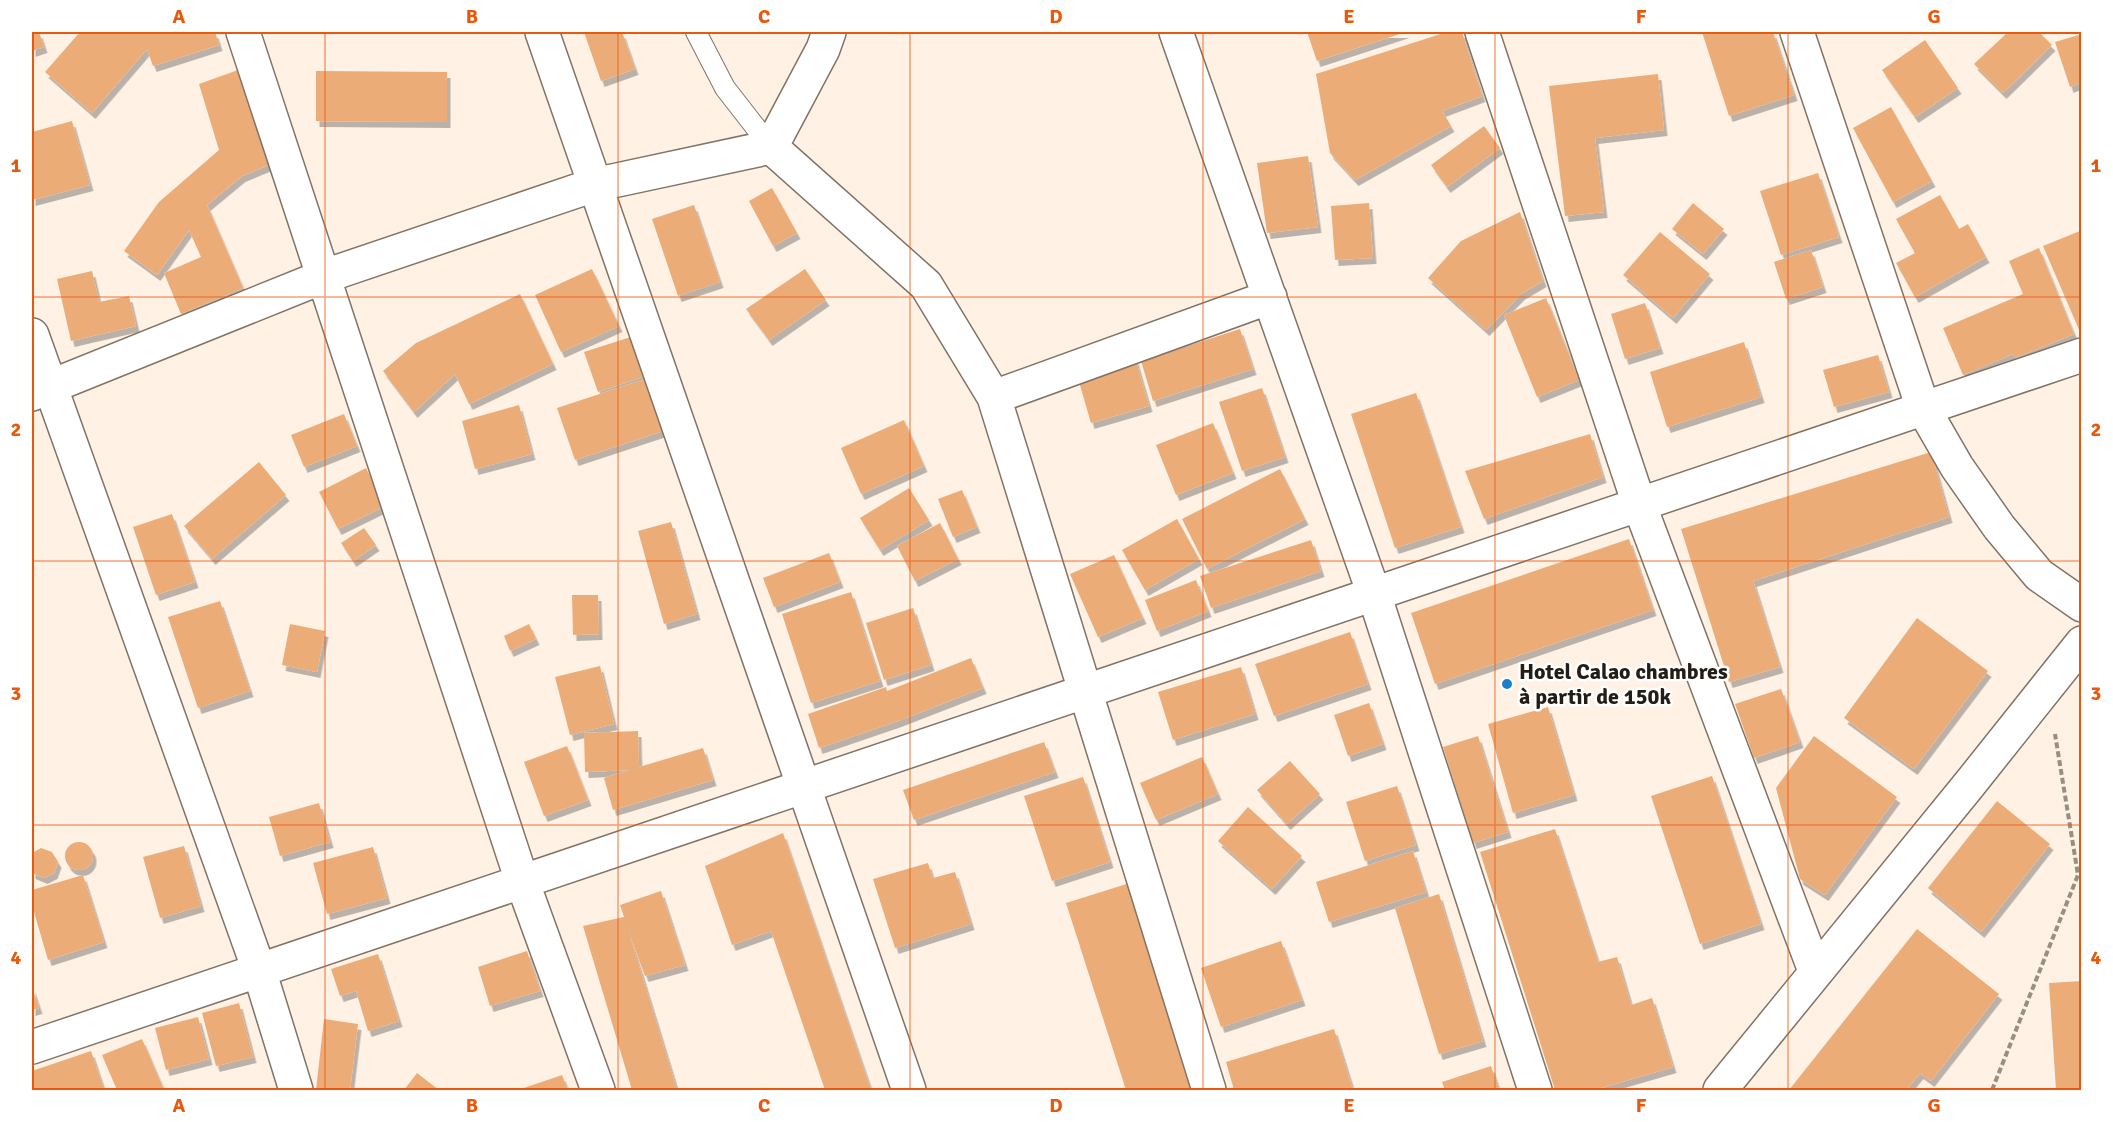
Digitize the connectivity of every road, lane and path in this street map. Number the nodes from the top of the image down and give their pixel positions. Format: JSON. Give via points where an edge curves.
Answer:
{"nodes":[{"id":1,"x":243,"y":32,"type":"edge"},
{"id":2,"x":542,"y":32,"type":"edge"},
{"id":3,"x":696,"y":32,"type":"edge"},
{"id":4,"x":829,"y":32,"type":"edge"},
{"id":5,"x":1176,"y":32,"type":"edge"},
{"id":6,"x":1482,"y":32,"type":"edge"},
{"id":7,"x":1797,"y":32,"type":"edge"},
{"id":8,"x":771,"y":147,"type":"junction"},
{"id":9,"x":594,"y":185,"type":"junction"},
{"id":10,"x":325,"y":276,"type":"junction"},
{"id":11,"x":1270,"y":297,"type":"junction"},
{"id":12,"x":32,"y":335,"type":"edge"},
{"id":13,"x":2082,"y":355,"type":"edge"},
{"id":14,"x":40,"y":391,"type":"edge"},
{"id":15,"x":994,"y":397,"type":"junction"},
{"id":16,"x":1923,"y":408,"type":"junction"},
{"id":17,"x":1639,"y":504,"type":"junction"},
{"id":18,"x":1374,"y":594,"type":"junction"},
{"id":19,"x":2082,"y":605,"type":"edge"},
{"id":20,"x":2082,"y":642,"type":"edge"},
{"id":21,"x":2048,"y":686,"type":"junction"},
{"id":22,"x":1085,"y":691,"type":"junction"},
{"id":23,"x":804,"y":786,"type":"junction"},
{"id":24,"x":522,"y":881,"type":"junction"},
{"id":25,"x":259,"y":970,"type":"junction"},
{"id":26,"x":1815,"y":971,"type":"junction"},
{"id":27,"x":32,"y":1047,"type":"edge"},
{"id":28,"x":296,"y":1090,"type":"edge"},
{"id":29,"x":598,"y":1090,"type":"edge"},
{"id":30,"x":909,"y":1090,"type":"edge"},
{"id":31,"x":1209,"y":1090,"type":"edge"},
{"id":32,"x":1535,"y":1090,"type":"edge"},
{"id":33,"x":1720,"y":1090,"type":"edge"},
{"id":34,"x":1992,"y":1090,"type":"edge"}],
"edges":[{"from":1,"to":10,"type":"street"},
{"from":2,"to":9,"type":"street"},
{"from":3,"to":8,"type":"lane","via":[[725,88]]},
{"from":4,"to":8,"type":"street"},
{"from":5,"to":11,"type":"street"},
{"from":6,"to":17,"type":"street"},
{"from":7,"to":16,"type":"street"},
{"from":8,"to":9,"type":"street"},
{"from":8,"to":15,"type":"street","via":[[926,285]]},
{"from":9,"to":10,"type":"street"},
{"from":9,"to":23,"type":"street"},
{"from":10,"to":14,"type":"street"},
{"from":10,"to":24,"type":"street"},
{"from":11,"to":15,"type":"street"},
{"from":11,"to":18,"type":"street"},
{"from":12,"to":14,"type":"street"},
{"from":13,"to":16,"type":"street"},
{"from":14,"to":25,"type":"street"},
{"from":15,"to":22,"type":"street"},
{"from":16,"to":17,"type":"street"},
{"from":16,"to":19,"type":"street","via":[[1957,467],[1999,527],[2039,575]]},
{"from":17,"to":18,"type":"street"},
{"from":17,"to":26,"type":"street"},
{"from":18,"to":22,"type":"street"},
{"from":18,"to":32,"type":"street"},
{"from":20,"to":21,"type":"street"},
{"from":21,"to":26,"type":"street"},
{"from":21,"to":34,"type":"path","via":[[2078,874]]},
{"from":22,"to":23,"type":"street"},
{"from":22,"to":31,"type":"street"},
{"from":23,"to":24,"type":"street"},
{"from":23,"to":30,"type":"street"},
{"from":24,"to":25,"type":"street"},
{"from":24,"to":29,"type":"street"},
{"from":25,"to":27,"type":"street"},
{"from":25,"to":28,"type":"street"},
{"from":26,"to":33,"type":"street"}]}
